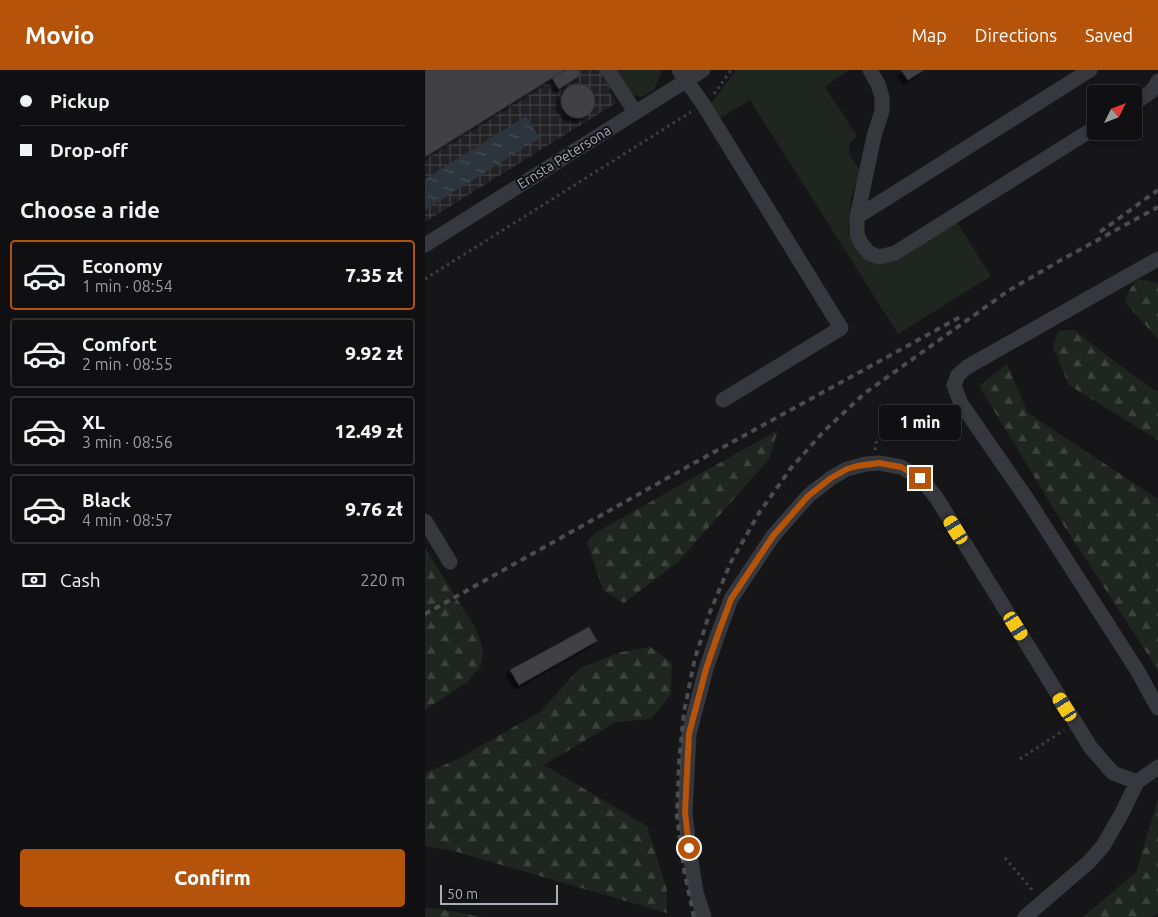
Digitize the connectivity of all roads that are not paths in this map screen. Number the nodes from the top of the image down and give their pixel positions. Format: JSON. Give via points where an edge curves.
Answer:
{"nodes":[{"id":1,"x":609,"y":70,"type":"edge"},
{"id":2,"x":703,"y":70,"type":"edge"},
{"id":3,"x":870,"y":70,"type":"edge"},
{"id":4,"x":1090,"y":70,"type":"edge"},
{"id":5,"x":683,"y":75,"type":"edge"},
{"id":6,"x":1158,"y":81,"type":"edge"},
{"id":7,"x":1143,"y":97,"type":"edge"},
{"id":8,"x":635,"y":112,"type":"junction"},
{"id":9,"x":1087,"y":132,"type":"edge"},
{"id":10,"x":857,"y":217,"type":"junction"},
{"id":11,"x":425,"y":245,"type":"edge"},
{"id":12,"x":1158,"y":258,"type":"edge"},
{"id":13,"x":723,"y":400,"type":"dead end"},
{"id":14,"x":425,"y":521,"type":"edge"},
{"id":15,"x":450,"y":562,"type":"dead end"},
{"id":16,"x":1158,"y":708,"type":"edge"},
{"id":17,"x":1158,"y":767,"type":"edge"},
{"id":18,"x":1137,"y":782,"type":"junction"},
{"id":19,"x":704,"y":917,"type":"edge"},
{"id":20,"x":1025,"y":917,"type":"edge"}],
"edges":[{"from":1,"to":8,"type":"street"},
{"from":2,"to":5,"type":"street","name":"Ernsta Petersona"},
{"from":3,"to":10,"type":"street","via":[[882,97],[882,111]]},
{"from":4,"to":10,"type":"street"},
{"from":5,"to":8,"type":"street","name":"Ernsta Petersona"},
{"from":5,"to":13,"type":"street","via":[[841,328]]},
{"from":6,"to":7,"type":"street"},
{"from":8,"to":11,"type":"street","name":"Ernsta Petersona"},
{"from":9,"to":10,"type":"street","via":[[895,253],[879,257],[869,253],[860,242]]},
{"from":12,"to":16,"type":"street","via":[[967,367],[958,375],[954,385],[960,402],[1027,499]]},
{"from":14,"to":15,"type":"street"},
{"from":17,"to":18,"type":"street"},
{"from":18,"to":19,"type":"street","via":[[1113,773],[1091,748],[936,498],[920,478],[901,467],[879,463],[847,469],[808,496],[773,536],[731,599],[706,669],[689,734],[685,812],[696,892]]},
{"from":18,"to":20,"type":"street","via":[[1103,846]]}]}
